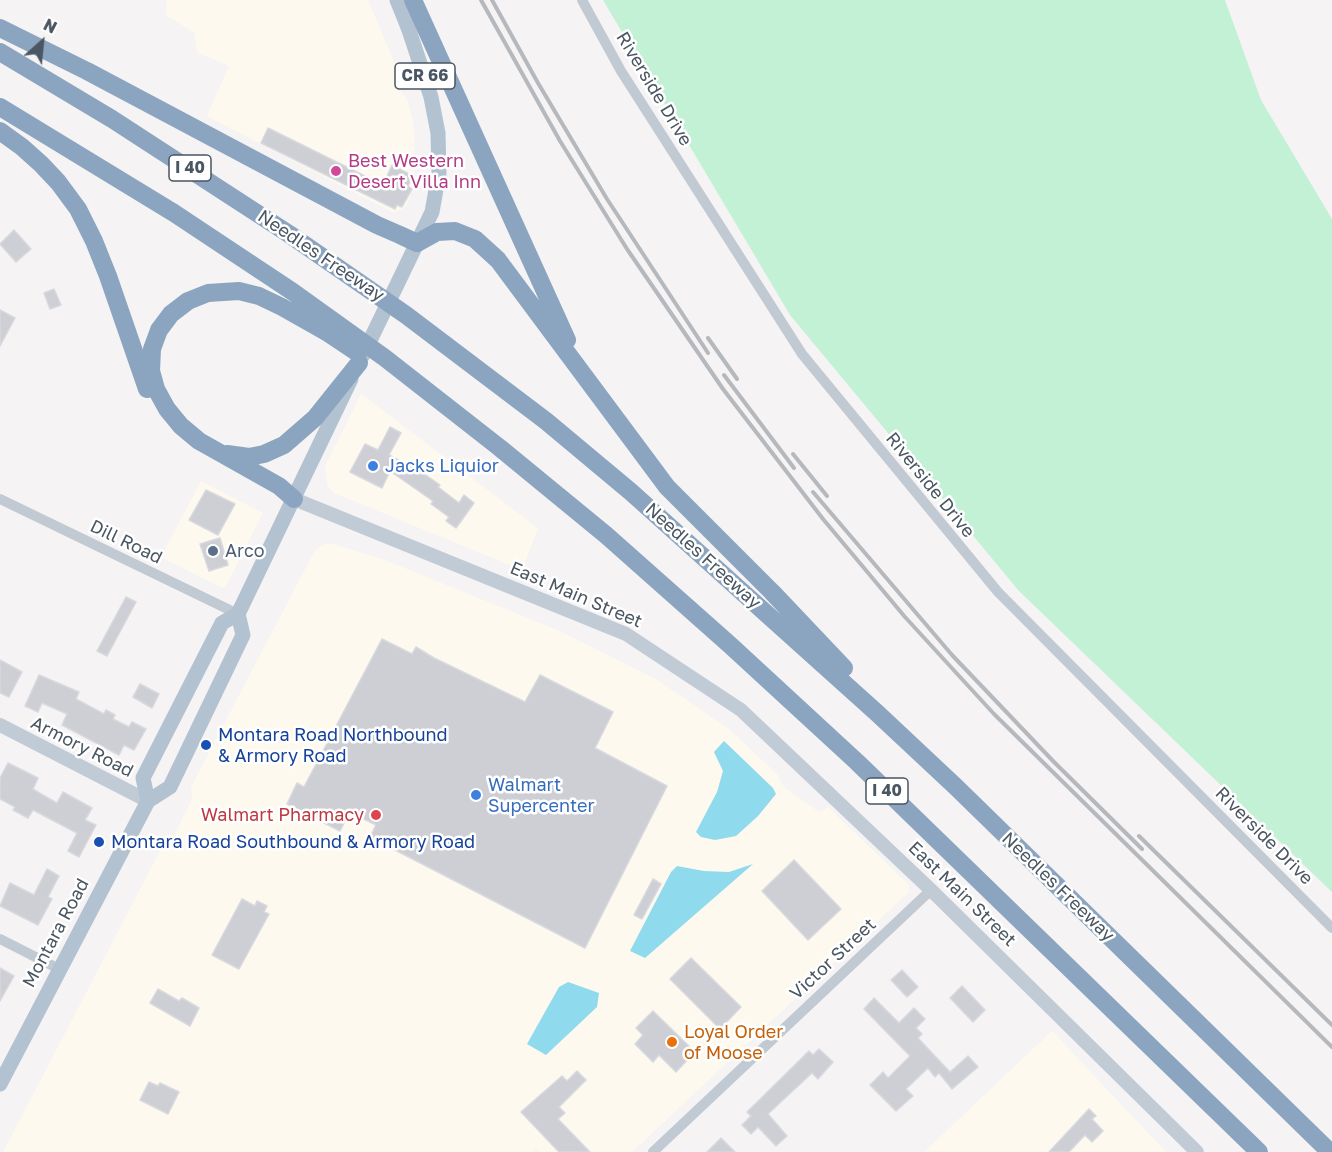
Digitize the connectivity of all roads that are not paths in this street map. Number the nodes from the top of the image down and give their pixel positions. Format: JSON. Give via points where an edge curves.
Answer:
{"nodes":[{"id":1,"x":397,"y":0,"type":"edge"},
{"id":2,"x":413,"y":0,"type":"edge"},
{"id":3,"x":582,"y":0,"type":"edge"},
{"id":4,"x":0,"y":28,"type":"edge"},
{"id":5,"x":0,"y":52,"type":"edge"},
{"id":6,"x":0,"y":107,"type":"edge"},
{"id":7,"x":0,"y":131,"type":"edge"},
{"id":8,"x":417,"y":243,"type":"junction"},
{"id":9,"x":349,"y":339,"type":"junction"},
{"id":10,"x":359,"y":363,"type":"junction"},
{"id":11,"x":581,"y":372,"type":"junction"},
{"id":12,"x":216,"y":452,"type":"junction"},
{"id":13,"x":0,"y":499,"type":"edge"},
{"id":14,"x":294,"y":499,"type":"junction"},
{"id":15,"x":238,"y":614,"type":"junction"},
{"id":16,"x":0,"y":725,"type":"edge"},
{"id":17,"x":956,"y":787,"type":"junction"},
{"id":18,"x":148,"y":801,"type":"junction"},
{"id":19,"x":931,"y":890,"type":"junction"},
{"id":20,"x":1332,"y":928,"type":"edge"},
{"id":21,"x":0,"y":939,"type":"edge"},
{"id":22,"x":59,"y":969,"type":"junction"},
{"id":23,"x":0,"y":1084,"type":"edge"},
{"id":24,"x":653,"y":1152,"type":"edge"},
{"id":25,"x":1197,"y":1152,"type":"edge"},
{"id":26,"x":1259,"y":1152,"type":"edge"},
{"id":27,"x":1330,"y":1152,"type":"edge"}],
"edges":[{"from":1,"to":8,"type":"main road","number":"CR 66","via":[[425,78],[438,133],[439,172],[432,212]]},
{"from":2,"to":11,"type":"highway"},
{"from":3,"to":20,"type":"street","name":"Riverside Drive","via":[[621,71],[802,354],[998,592]]},
{"from":4,"to":8,"type":"highway"},
{"from":5,"to":17,"type":"highway","name":"Needles Freeway","number":"I 40","via":[[205,178],[374,292],[546,421],[822,662]]},
{"from":6,"to":9,"type":"highway","number":"I 40","via":[[174,213]]},
{"from":7,"to":14,"type":"highway","via":[[41,164],[78,209],[108,276],[152,403],[166,424],[204,456],[277,496]]},
{"from":8,"to":10,"type":"main road","number":"CR 66"},
{"from":8,"to":11,"type":"highway","via":[[437,232],[455,231],[475,239],[498,260]]},
{"from":9,"to":12,"type":"highway","via":[[259,296],[238,291],[208,293],[171,314],[152,349],[151,371],[156,389],[181,426]]},
{"from":9,"to":26,"type":"highway","number":"I 40","via":[[500,447],[606,535],[811,718]]},
{"from":10,"to":12,"type":"highway","via":[[315,418],[284,445],[249,457]]},
{"from":10,"to":14,"type":"main road","number":"CR 66"},
{"from":11,"to":17,"type":"highway","via":[[667,486]]},
{"from":12,"to":14,"type":"highway","via":[[279,486]]},
{"from":13,"to":15,"type":"street","name":"Dill Road"},
{"from":14,"to":15,"type":"main road","name":"Montara Road"},
{"from":14,"to":19,"type":"street","name":"East Main Street","via":[[626,634],[741,710]]},
{"from":15,"to":18,"type":"main road","name":"Montara Road","via":[[222,623],[143,778]]},
{"from":15,"to":18,"type":"main road","name":"Montara Road","via":[[243,635],[170,787]]},
{"from":16,"to":18,"type":"street","name":"Armory Road"},
{"from":17,"to":27,"type":"highway","name":"Needles Freeway","number":"I 40"},
{"from":18,"to":22,"type":"main road","name":"Montara Road"},
{"from":19,"to":24,"type":"street","name":"Victor Street"},
{"from":19,"to":25,"type":"street","name":"East Main Street"},
{"from":21,"to":22,"type":"street"},
{"from":22,"to":23,"type":"main road","name":"Montara Road"}]}
